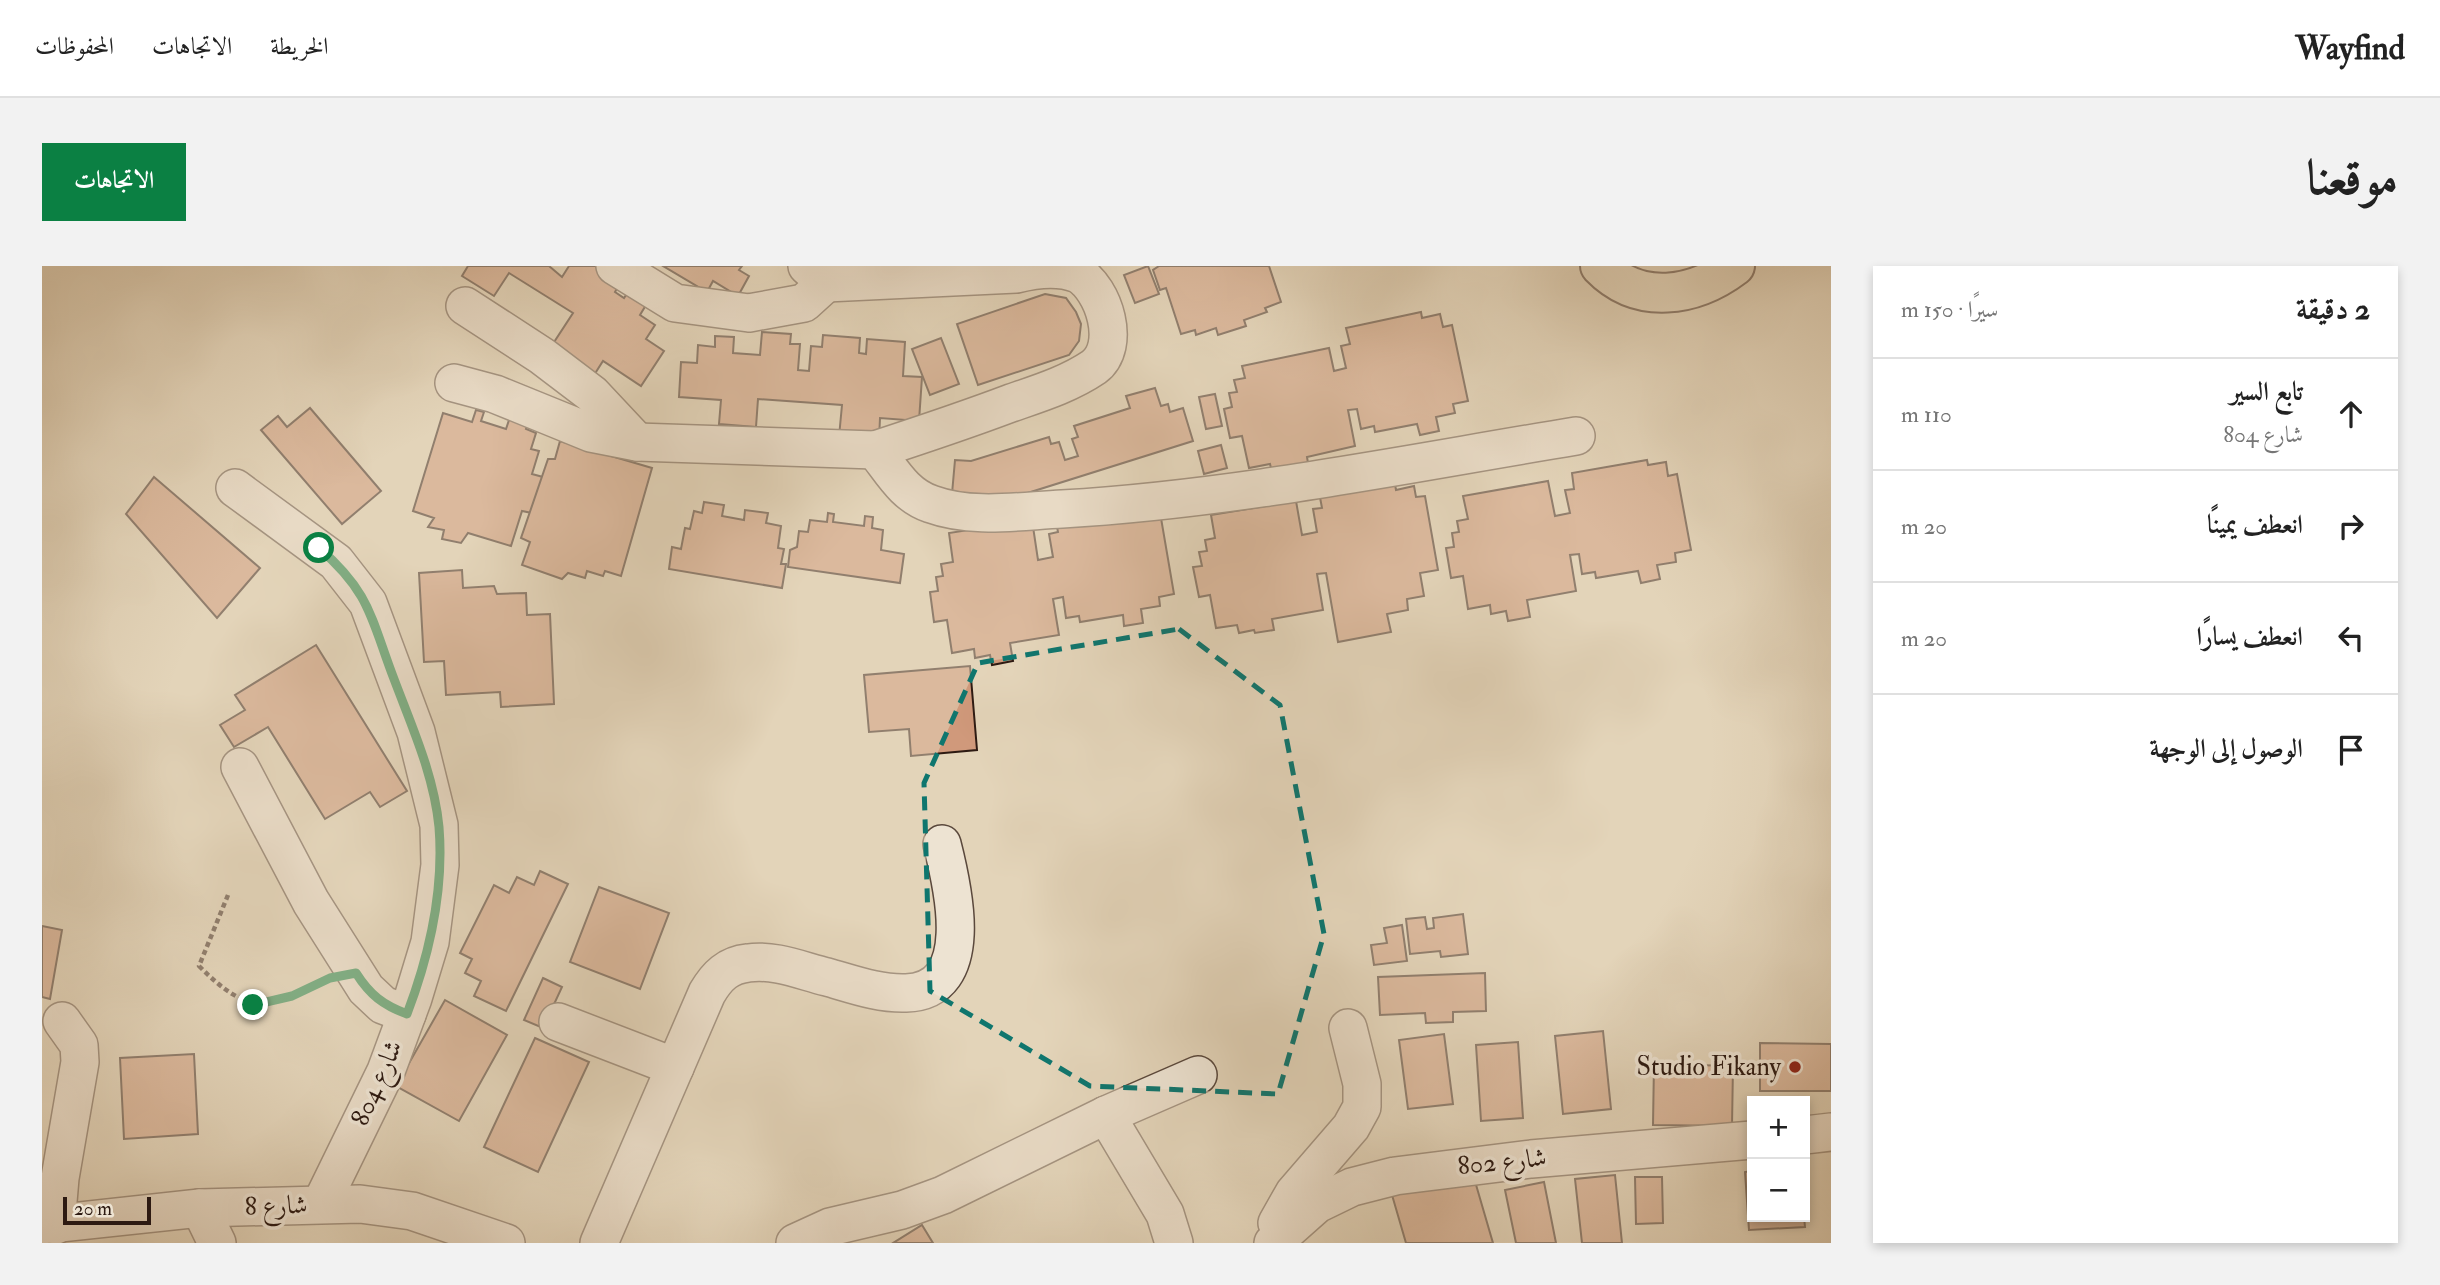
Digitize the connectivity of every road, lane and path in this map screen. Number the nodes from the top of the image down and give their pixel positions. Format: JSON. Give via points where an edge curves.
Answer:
{"nodes":[{"id":1,"x":615,"y":266,"type":"edge"},
{"id":2,"x":1600,"y":266,"type":"edge"},
{"id":3,"x":1735,"y":266,"type":"edge"},
{"id":4,"x":816,"y":275,"type":"edge"},
{"id":5,"x":465,"y":306,"type":"dead end"},
{"id":6,"x":454,"y":383,"type":"dead end"},
{"id":7,"x":1576,"y":436,"type":"dead end"},
{"id":8,"x":637,"y":442,"type":"junction"},
{"id":9,"x":875,"y":450,"type":"junction"},
{"id":10,"x":235,"y":488,"type":"dead end"},
{"id":11,"x":240,"y":767,"type":"dead end"},
{"id":12,"x":942,"y":845,"type":"dead end"},
{"id":13,"x":228,"y":895,"type":"dead end"},
{"id":14,"x":356,"y":973,"type":"junction"},
{"id":15,"x":407,"y":1014,"type":"junction"},
{"id":16,"x":62,"y":1021,"type":"dead end"},
{"id":17,"x":558,"y":1022,"type":"dead end"},
{"id":18,"x":1349,"y":1028,"type":"dead end"},
{"id":19,"x":675,"y":1067,"type":"junction"},
{"id":20,"x":1198,"y":1075,"type":"dead end"},
{"id":21,"x":1106,"y":1115,"type":"junction"},
{"id":22,"x":1831,"y":1132,"type":"edge"},
{"id":23,"x":1810,"y":1134,"type":"edge"},
{"id":24,"x":1747,"y":1140,"type":"edge"},
{"id":25,"x":321,"y":1204,"type":"junction"},
{"id":26,"x":200,"y":1208,"type":"junction"},
{"id":27,"x":49,"y":1225,"type":"edge"},
{"id":28,"x":217,"y":1243,"type":"edge"},
{"id":29,"x":506,"y":1243,"type":"edge"},
{"id":30,"x":599,"y":1243,"type":"edge"},
{"id":31,"x":795,"y":1243,"type":"edge"},
{"id":32,"x":1174,"y":1243,"type":"edge"},
{"id":33,"x":1267,"y":1243,"type":"edge"},
{"id":34,"x":1273,"y":1243,"type":"edge"}],
"edges":[{"from":1,"to":4,"type":"street","via":[[675,303],[749,313],[804,303]]},
{"from":2,"to":3,"type":"main road","via":[[1643,292],[1685,293]]},
{"from":4,"to":9,"type":"street","via":[[1016,274],[1044,267],[1062,269],[1090,284],[1108,326],[1106,350],[1097,365],[1064,384]]},
{"from":5,"to":8,"type":"street","via":[[592,394]]},
{"from":6,"to":8,"type":"street","via":[[495,394],[591,433]]},
{"from":7,"to":9,"type":"street","via":[[1299,482],[1096,507],[981,513],[948,510],[904,490]]},
{"from":8,"to":9,"type":"street"},
{"from":10,"to":15,"type":"street","name":"شارع 804","via":[[319,548],[368,603],[416,732],[439,825],[440,865],[430,942]]},
{"from":11,"to":14,"type":"street","via":[[311,902]]},
{"from":12,"to":19,"type":"street","via":[[957,930],[951,960],[940,978],[925,989],[907,993],[875,991],[774,963],[730,967],[715,978]]},
{"from":13,"to":14,"type":"path","via":[[199,966],[222,989],[253,1005]]},
{"from":14,"to":15,"type":"street","via":[[383,1005]]},
{"from":15,"to":25,"type":"street","name":"شارع 804","via":[[386,1071]]},
{"from":16,"to":27,"type":"street","via":[[79,1045],[80,1062]]},
{"from":17,"to":19,"type":"street"},
{"from":18,"to":33,"type":"street","via":[[1362,1084],[1362,1107],[1351,1127],[1294,1193]]},
{"from":19,"to":30,"type":"street"},
{"from":20,"to":21,"type":"street"},
{"from":21,"to":31,"type":"street","via":[[943,1195],[830,1227]]},
{"from":21,"to":32,"type":"street","via":[[1165,1214]]},
{"from":22,"to":23,"type":"street"},
{"from":24,"to":34,"type":"street","name":"شارع 802","via":[[1395,1176],[1352,1187],[1317,1204]]},
{"from":25,"to":26,"type":"street","name":"شارع 8"},
{"from":25,"to":29,"type":"street","name":"شارع 8","via":[[412,1211]]},
{"from":26,"to":27,"type":"street","name":"شارع 8"},
{"from":26,"to":28,"type":"street"}]}
